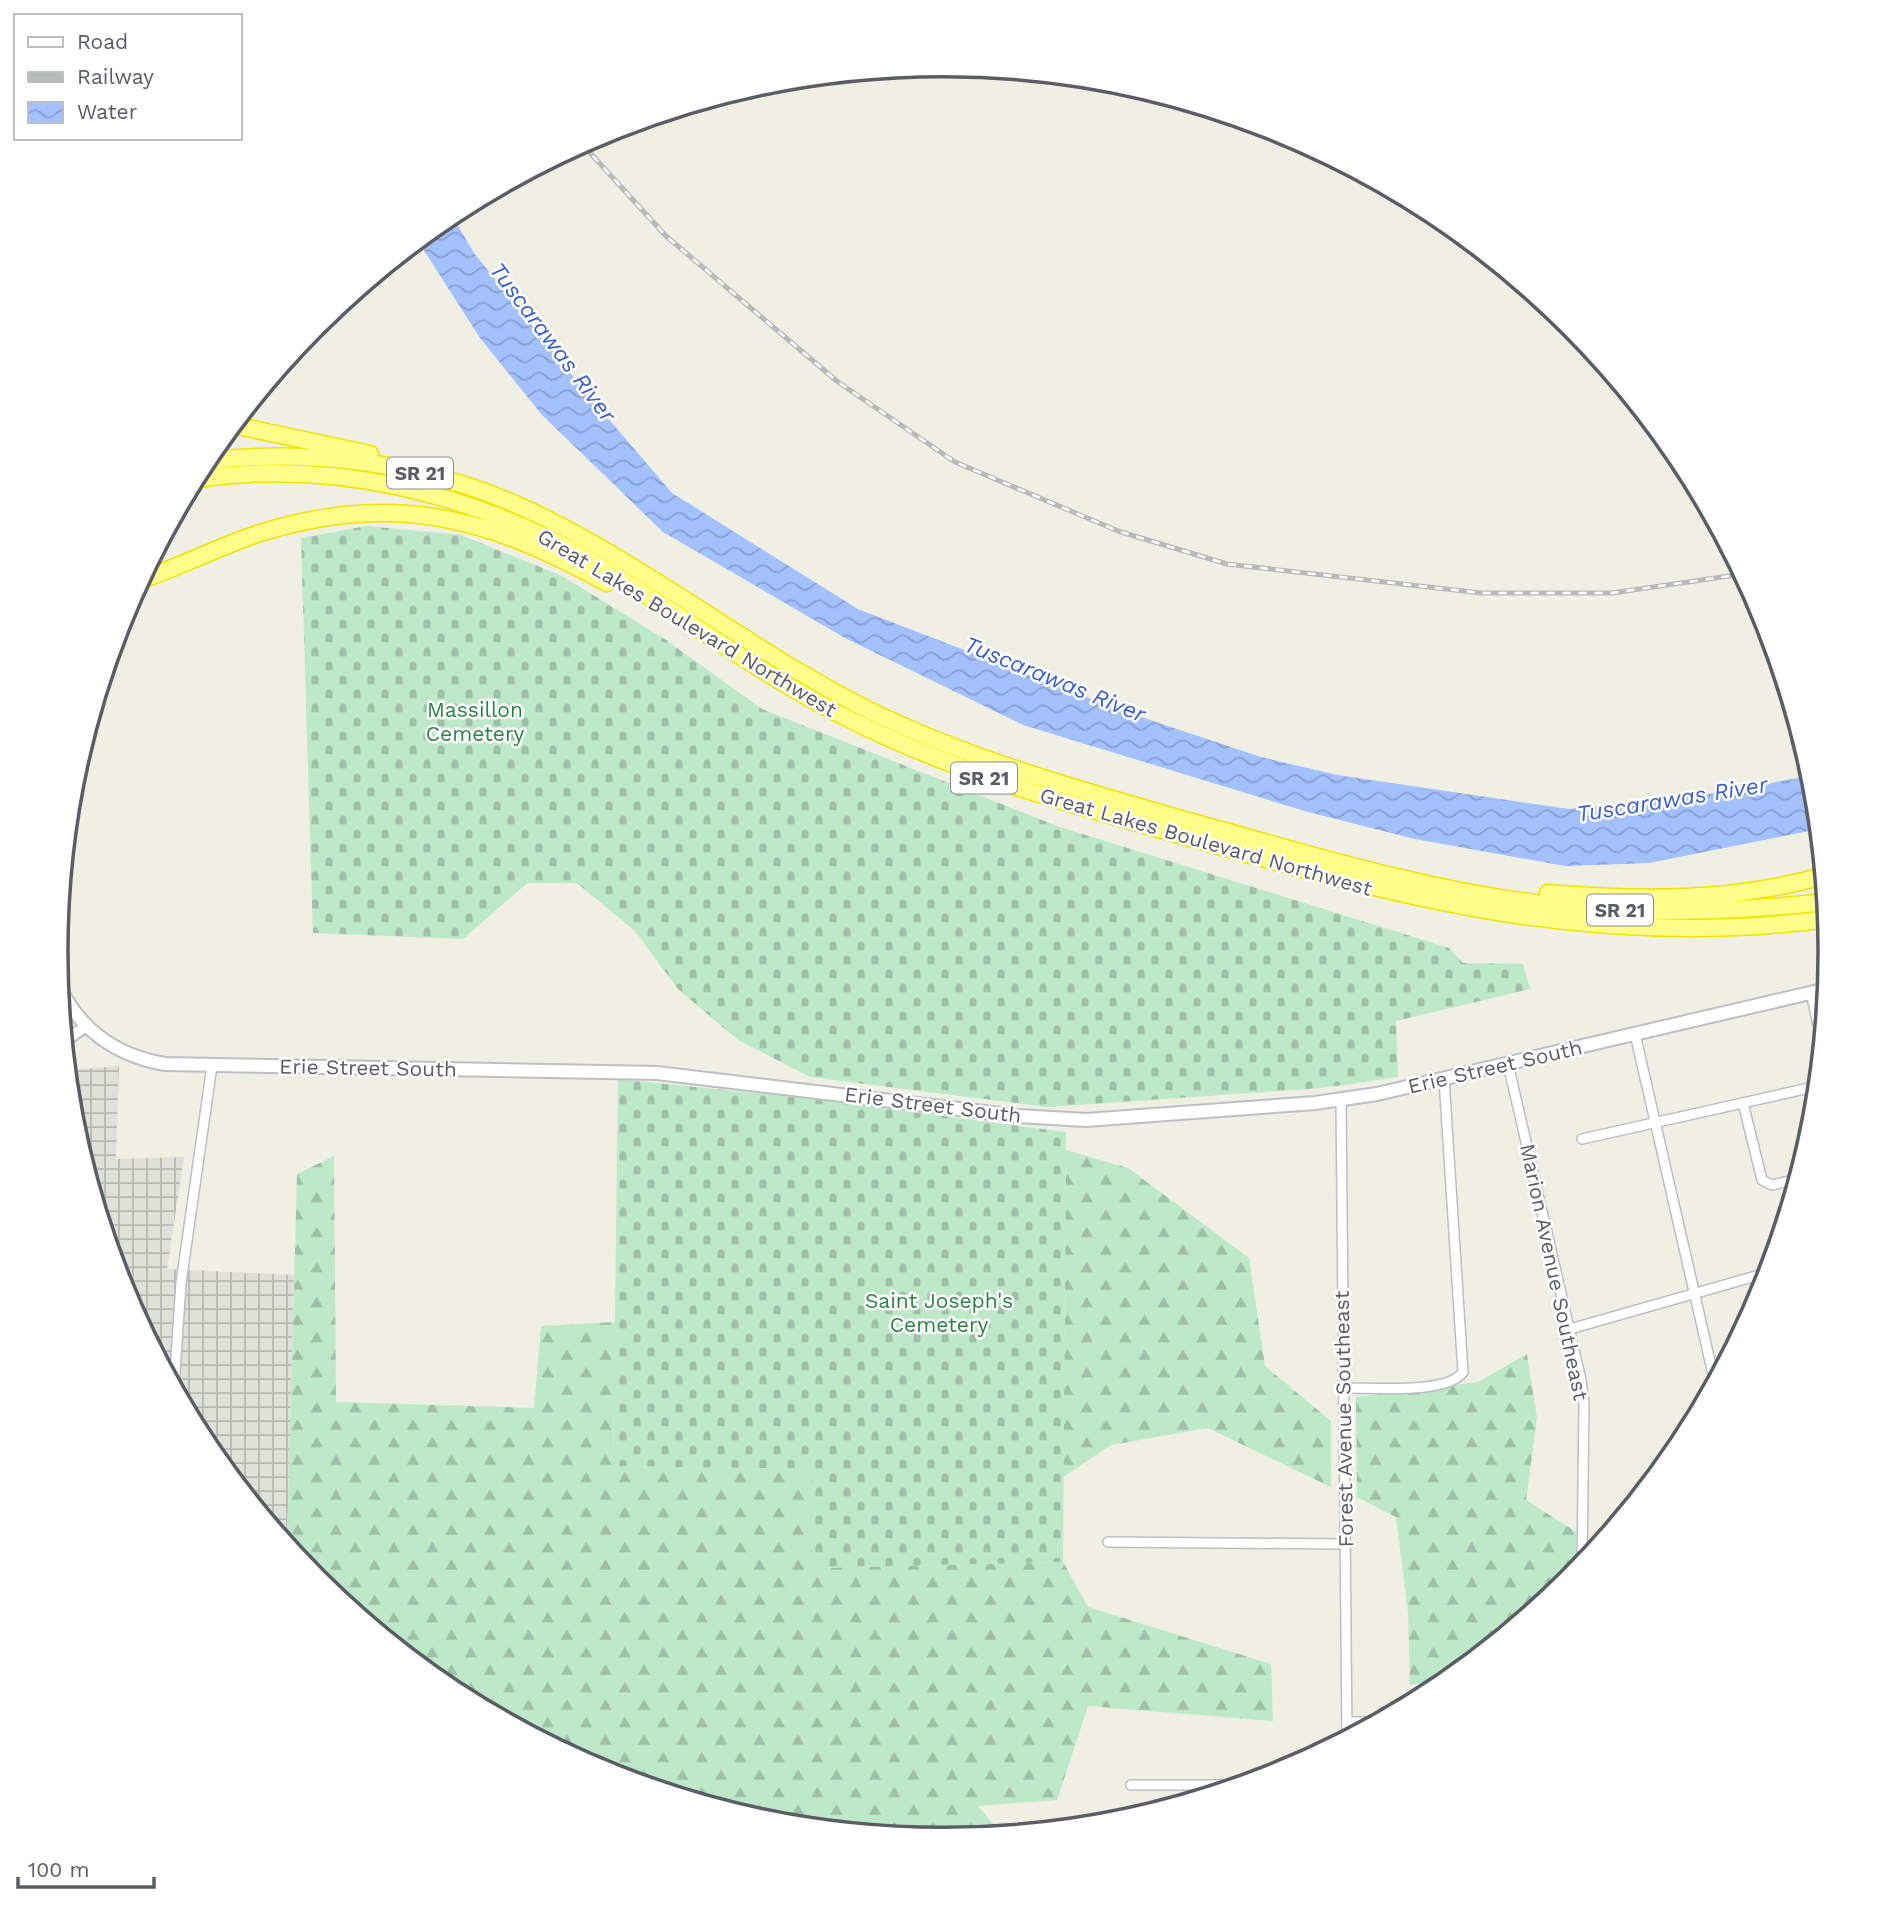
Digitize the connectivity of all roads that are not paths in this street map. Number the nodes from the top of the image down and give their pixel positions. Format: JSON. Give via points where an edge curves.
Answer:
{"nodes":[{"id":1,"x":244,"y":427,"type":"edge"},
{"id":2,"x":220,"y":460,"type":"edge"},
{"id":3,"x":209,"y":478,"type":"edge"},
{"id":4,"x":618,"y":559,"type":"junction"},
{"id":5,"x":155,"y":575,"type":"edge"},
{"id":6,"x":695,"y":628,"type":"junction"},
{"id":7,"x":1815,"y":878,"type":"edge"},
{"id":8,"x":1415,"y":881,"type":"junction"},
{"id":9,"x":1817,"y":903,"type":"edge"},
{"id":10,"x":1818,"y":920,"type":"edge"},
{"id":11,"x":1818,"y":991,"type":"edge"},
{"id":12,"x":1811,"y":993,"type":"junction"},
{"id":13,"x":70,"y":1002,"type":"edge"},
{"id":14,"x":1816,"y":1017,"type":"edge"},
{"id":15,"x":86,"y":1026,"type":"junction"},
{"id":16,"x":1635,"y":1034,"type":"junction"},
{"id":17,"x":73,"y":1036,"type":"edge"},
{"id":18,"x":1508,"y":1064,"type":"junction"},
{"id":19,"x":212,"y":1066,"type":"junction"},
{"id":20,"x":1444,"y":1079,"type":"junction"},
{"id":21,"x":1808,"y":1088,"type":"edge"},
{"id":22,"x":1341,"y":1100,"type":"junction"},
{"id":23,"x":1743,"y":1102,"type":"junction"},
{"id":24,"x":1656,"y":1124,"type":"junction"},
{"id":25,"x":1582,"y":1139,"type":"dead end"},
{"id":26,"x":1788,"y":1181,"type":"edge"},
{"id":27,"x":1756,"y":1276,"type":"edge"},
{"id":28,"x":1695,"y":1293,"type":"junction"},
{"id":29,"x":1570,"y":1329,"type":"junction"},
{"id":30,"x":175,"y":1370,"type":"edge"},
{"id":31,"x":1712,"y":1370,"type":"edge"},
{"id":32,"x":1344,"y":1388,"type":"junction"},
{"id":33,"x":1108,"y":1542,"type":"dead end"},
{"id":34,"x":1345,"y":1544,"type":"junction"},
{"id":35,"x":1582,"y":1550,"type":"edge"},
{"id":36,"x":1348,"y":1722,"type":"junction"},
{"id":37,"x":1359,"y":1722,"type":"edge"},
{"id":38,"x":1348,"y":1728,"type":"edge"},
{"id":39,"x":1131,"y":1785,"type":"dead end"},
{"id":40,"x":1212,"y":1785,"type":"edge"}],
"edges":[{"from":1,"to":4,"type":"highway","via":[[478,483],[554,514]]},
{"from":2,"to":4,"type":"highway","name":"Great Lakes Boulevard Northwest","number":"SR 21","via":[[328,458],[431,475],[525,508]]},
{"from":3,"to":6,"type":"highway","name":"Great Lakes Boulevard Northwest","number":"SR 21","via":[[275,473],[329,476],[457,501],[558,544]]},
{"from":4,"to":8,"type":"highway","name":"Great Lakes Boulevard Northwest","number":"SR 21","via":[[808,678],[956,748],[1073,788]]},
{"from":5,"to":6,"type":"highway","via":[[293,524],[364,513],[426,514],[512,536]]},
{"from":6,"to":10,"type":"highway","name":"Great Lakes Boulevard Northwest","number":"SR 21","via":[[843,716],[963,770],[1343,880],[1444,905],[1593,925],[1728,928]]},
{"from":7,"to":8,"type":"highway","via":[[1762,890],[1665,897],[1598,897]]},
{"from":8,"to":9,"type":"highway","name":"Great Lakes Boulevard Northwest","number":"SR 21","via":[[1533,902],[1626,910],[1709,911]]},
{"from":11,"to":12,"type":"main road","name":"Erie Street South"},
{"from":12,"to":14,"type":"street"},
{"from":12,"to":16,"type":"main road","name":"Erie Street South"},
{"from":13,"to":15,"type":"main road","name":"Erie Street South"},
{"from":15,"to":17,"type":"street"},
{"from":15,"to":19,"type":"main road","name":"Erie Street South","via":[[108,1044],[141,1059]]},
{"from":16,"to":18,"type":"main road","name":"Erie Street South"},
{"from":16,"to":24,"type":"street"},
{"from":18,"to":20,"type":"main road","name":"Erie Street South"},
{"from":18,"to":29,"type":"street","name":"Marion Avenue Southeast"},
{"from":19,"to":22,"type":"main road","name":"Erie Street South","via":[[657,1073],[1086,1120]]},
{"from":19,"to":30,"type":"street","via":[[181,1283]]},
{"from":20,"to":22,"type":"main road","name":"Erie Street South"},
{"from":20,"to":32,"type":"street","via":[[1463,1372],[1454,1380],[1426,1387]]},
{"from":21,"to":23,"type":"street"},
{"from":22,"to":32,"type":"street","name":"Forest Avenue Southeast"},
{"from":23,"to":24,"type":"street"},
{"from":23,"to":26,"type":"street","via":[[1762,1180],[1772,1185]]},
{"from":24,"to":25,"type":"street"},
{"from":24,"to":28,"type":"street"},
{"from":27,"to":28,"type":"street"},
{"from":28,"to":29,"type":"street"},
{"from":28,"to":31,"type":"street"},
{"from":29,"to":35,"type":"street","name":"Marion Avenue Southeast","via":[[1584,1404]]},
{"from":32,"to":34,"type":"street","name":"Forest Avenue Southeast"},
{"from":33,"to":34,"type":"street"},
{"from":34,"to":36,"type":"street","name":"Forest Avenue Southeast"},
{"from":36,"to":37,"type":"street"},
{"from":36,"to":38,"type":"street","name":"Forest Avenue Southeast"},
{"from":39,"to":40,"type":"street"}]}
